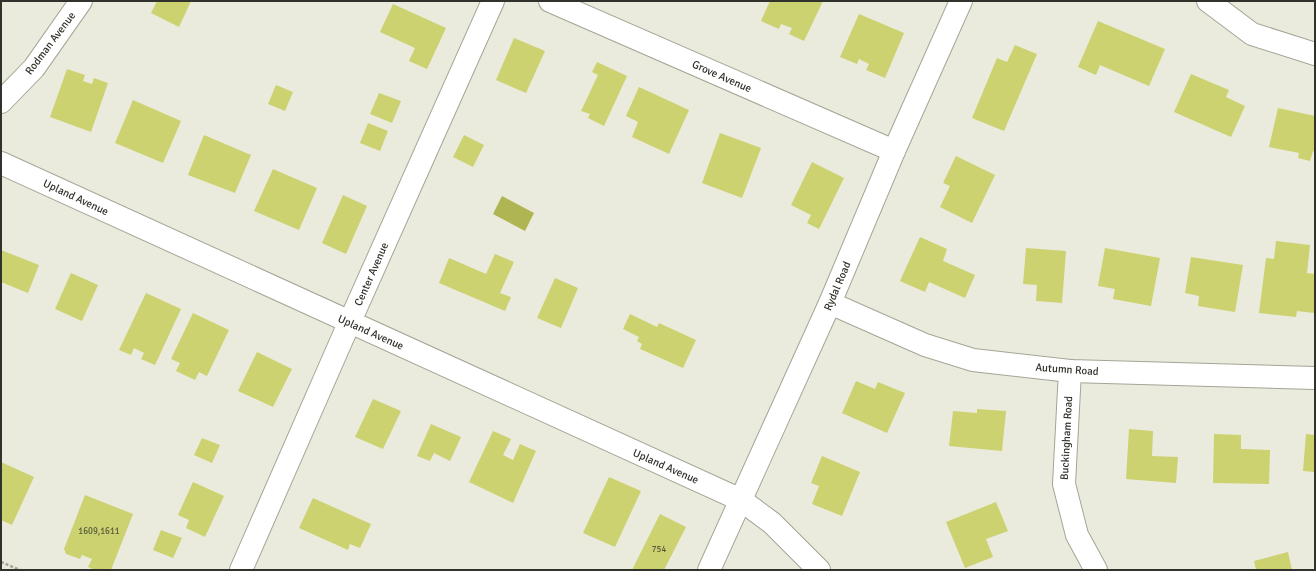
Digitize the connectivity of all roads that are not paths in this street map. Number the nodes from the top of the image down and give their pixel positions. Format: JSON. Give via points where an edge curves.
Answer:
{"nodes":[{"id":1,"x":82,"y":1,"type":"edge"},
{"id":2,"x":493,"y":1,"type":"edge"},
{"id":3,"x":550,"y":1,"type":"edge"},
{"id":4,"x":961,"y":1,"type":"edge"},
{"id":5,"x":1208,"y":1,"type":"edge"},
{"id":6,"x":1315,"y":54,"type":"edge"},
{"id":7,"x":1,"y":102,"type":"edge"},
{"id":8,"x":894,"y":151,"type":"junction"},
{"id":9,"x":1,"y":163,"type":"edge"},
{"id":10,"x":830,"y":303,"type":"junction"},
{"id":11,"x":350,"y":323,"type":"junction"},
{"id":12,"x":1070,"y":371,"type":"junction"},
{"id":13,"x":1315,"y":378,"type":"edge"},
{"id":14,"x":741,"y":500,"type":"junction"},
{"id":15,"x":241,"y":570,"type":"edge"},
{"id":16,"x":709,"y":570,"type":"edge"},
{"id":17,"x":819,"y":570,"type":"edge"},
{"id":18,"x":1096,"y":570,"type":"edge"}],
"edges":[{"from":1,"to":7,"type":"street","name":"Rodman Avenue","via":[[34,68]]},
{"from":2,"to":11,"type":"street","name":"Center Avenue"},
{"from":3,"to":8,"type":"street","name":"Grove Avenue"},
{"from":4,"to":8,"type":"street","name":"Rydal Road"},
{"from":5,"to":6,"type":"street","via":[[1252,34]]},
{"from":8,"to":10,"type":"street","name":"Rydal Road"},
{"from":9,"to":11,"type":"street","name":"Upland Avenue"},
{"from":10,"to":12,"type":"street","name":"Autumn Road","via":[[926,345],[973,360]]},
{"from":10,"to":14,"type":"street","name":"Rydal Road"},
{"from":11,"to":14,"type":"street","name":"Upland Avenue"},
{"from":11,"to":15,"type":"street","name":"Center Avenue"},
{"from":12,"to":13,"type":"street","name":"Autumn Road"},
{"from":12,"to":18,"type":"street","name":"Buckingham Road","via":[[1064,484],[1077,535]]},
{"from":14,"to":16,"type":"street","name":"Rydal Road"},
{"from":14,"to":17,"type":"street","name":"Upland Avenue","via":[[772,523]]}]}
